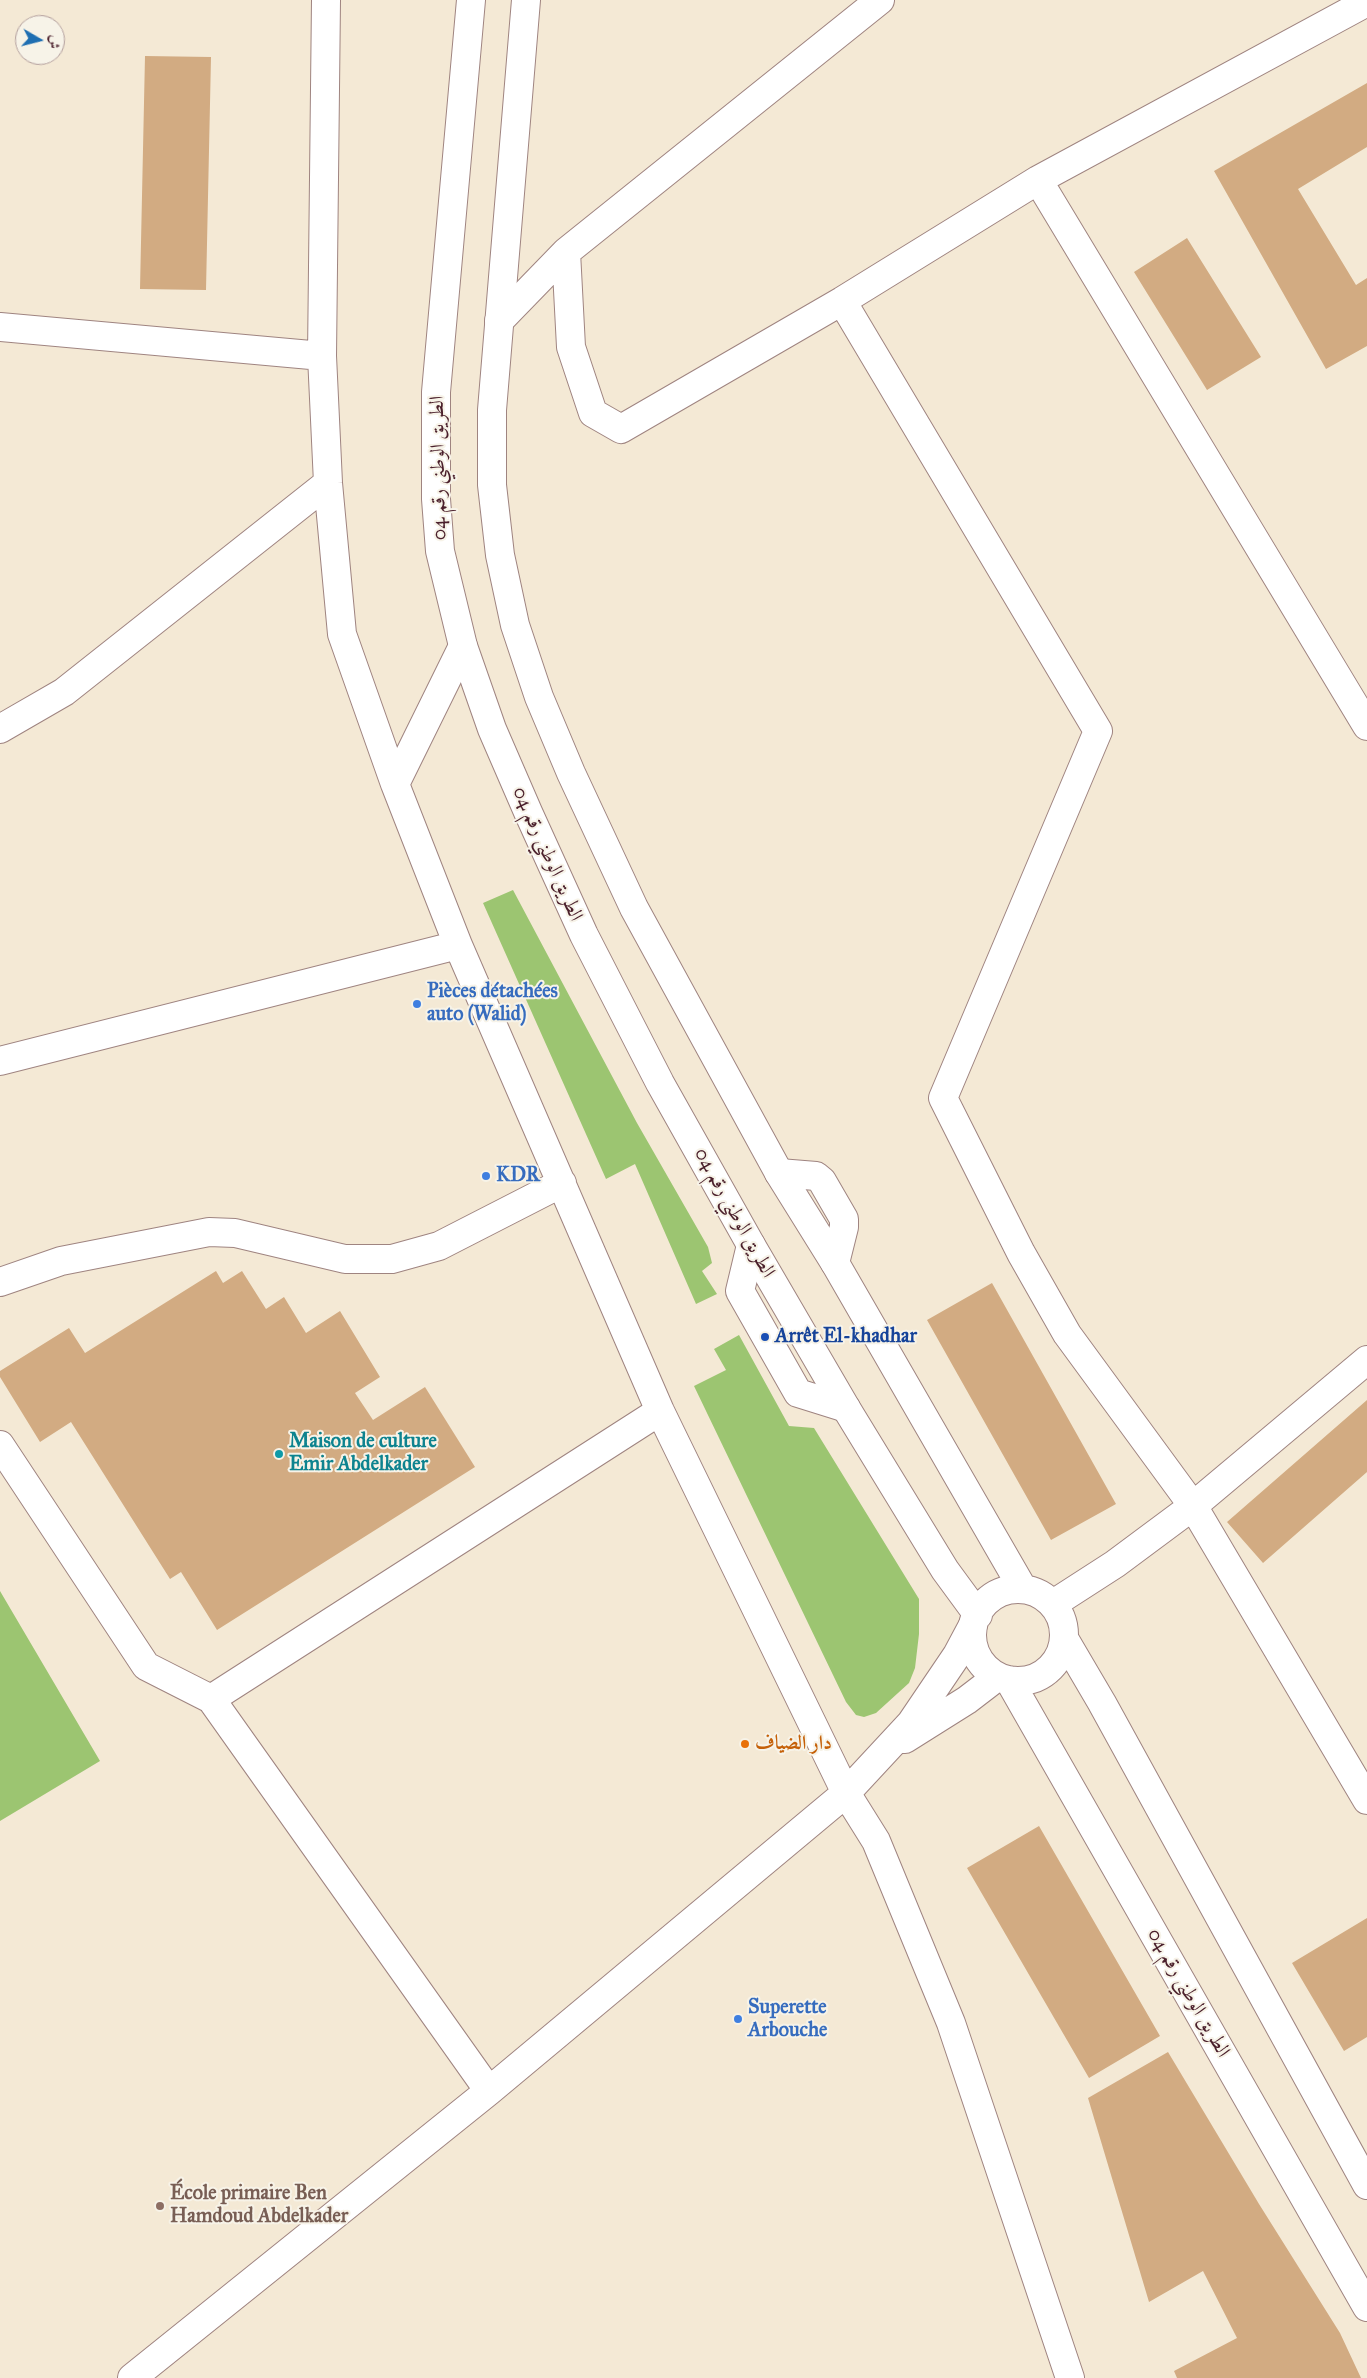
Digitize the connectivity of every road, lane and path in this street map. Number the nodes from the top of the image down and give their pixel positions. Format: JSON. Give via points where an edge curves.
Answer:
{"nodes":[{"id":1,"x":326,"y":0,"type":"edge"},
{"id":2,"x":471,"y":0,"type":"edge"},
{"id":3,"x":526,"y":0,"type":"edge"},
{"id":4,"x":880,"y":0,"type":"edge"},
{"id":5,"x":1367,"y":2,"type":"edge"},
{"id":6,"x":1038,"y":180,"type":"junction"},
{"id":7,"x":566,"y":252,"type":"junction"},
{"id":8,"x":842,"y":301,"type":"junction"},
{"id":9,"x":499,"y":321,"type":"junction"},
{"id":10,"x":0,"y":327,"type":"edge"},
{"id":11,"x":322,"y":356,"type":"junction"},
{"id":12,"x":328,"y":484,"type":"junction"},
{"id":13,"x":463,"y":646,"type":"junction"},
{"id":14,"x":1367,"y":726,"type":"edge"},
{"id":15,"x":0,"y":729,"type":"edge"},
{"id":16,"x":395,"y":784,"type":"junction"},
{"id":17,"x":458,"y":946,"type":"junction"},
{"id":18,"x":0,"y":1061,"type":"edge"},
{"id":19,"x":562,"y":1183,"type":"junction"},
{"id":20,"x":0,"y":1282,"type":"edge"},
{"id":21,"x":1367,"y":1360,"type":"edge"},
{"id":22,"x":660,"y":1411,"type":"junction"},
{"id":23,"x":0,"y":1445,"type":"edge"},
{"id":24,"x":1193,"y":1506,"type":"junction"},
{"id":25,"x":1023,"y":1589,"type":"junction"},
{"id":26,"x":1053,"y":1604,"type":"junction"},
{"id":27,"x":975,"y":1620,"type":"junction"},
{"id":28,"x":1065,"y":1640,"type":"junction"},
{"id":29,"x":1003,"y":1679,"type":"junction"},
{"id":30,"x":211,"y":1699,"type":"junction"},
{"id":31,"x":889,"y":1749,"type":"junction"},
{"id":32,"x":846,"y":1793,"type":"junction"},
{"id":33,"x":1367,"y":1800,"type":"edge"},
{"id":34,"x":489,"y":2091,"type":"junction"},
{"id":35,"x":1367,"y":2186,"type":"edge"},
{"id":36,"x":1367,"y":2307,"type":"edge"},
{"id":37,"x":132,"y":2378,"type":"edge"},
{"id":38,"x":1070,"y":2378,"type":"edge"}],
"edges":[{"from":1,"to":11,"type":"main road"},
{"from":2,"to":13,"type":"main road","name":"الطريق الوطني رقم 04","via":[[436,392],[436,499],[440,551]]},
{"from":3,"to":9,"type":"main road"},
{"from":4,"to":7,"type":"main road"},
{"from":5,"to":6,"type":"main road"},
{"from":6,"to":8,"type":"main road"},
{"from":6,"to":14,"type":"main road"},
{"from":7,"to":8,"type":"main road","via":[[571,347],[593,413],[621,429]]},
{"from":7,"to":9,"type":"main road"},
{"from":8,"to":24,"type":"main road","via":[[1098,732],[942,1098],[1021,1253],[1068,1334]]},
{"from":9,"to":25,"type":"main road","via":[[492,410],[492,485],[500,555],[515,625],[543,706],[634,908],[779,1173]]},
{"from":10,"to":11,"type":"main road"},
{"from":11,"to":12,"type":"main road"},
{"from":12,"to":15,"type":"main road","via":[[64,692]]},
{"from":12,"to":16,"type":"main road","via":[[342,634]]},
{"from":13,"to":16,"type":"main road"},
{"from":13,"to":27,"type":"main road","name":"الطريق الوطني رقم 04","via":[[492,729],[584,935],[660,1083],[846,1408]]},
{"from":16,"to":17,"type":"main road"},
{"from":17,"to":18,"type":"main road"},
{"from":17,"to":19,"type":"main road"},
{"from":19,"to":20,"type":"main road","via":[[439,1246],[392,1258],[345,1259],[235,1234],[209,1232],[61,1261]]},
{"from":19,"to":22,"type":"main road"},
{"from":21,"to":24,"type":"main road"},
{"from":22,"to":30,"type":"main road"},
{"from":22,"to":32,"type":"main road"},
{"from":23,"to":30,"type":"main road","via":[[146,1666]]},
{"from":24,"to":26,"type":"main road","via":[[1115,1564]]},
{"from":24,"to":33,"type":"main road"},
{"from":25,"to":26,"type":"main road","via":[[1039,1594]]},
{"from":25,"to":27,"type":"main road","via":[[1004,1591],[988,1600]]},
{"from":26,"to":28,"type":"main road","via":[[1063,1621]]},
{"from":27,"to":29,"type":"main road","via":[[971,1641],[975,1656],[984,1668]]},
{"from":27,"to":31,"type":"main road","via":[[957,1655],[911,1723]]},
{"from":28,"to":29,"type":"main road","via":[[1059,1658],[1046,1673],[1029,1680]]},
{"from":28,"to":35,"type":"main road"},
{"from":29,"to":31,"type":"main road"},
{"from":29,"to":36,"type":"main road","name":"الطريق الوطني رقم 04"},
{"from":30,"to":34,"type":"main road"},
{"from":31,"to":32,"type":"main road"},
{"from":32,"to":34,"type":"main road"},
{"from":32,"to":38,"type":"main road","via":[[876,1840],[951,2023]]},
{"from":34,"to":37,"type":"main road"}]}
